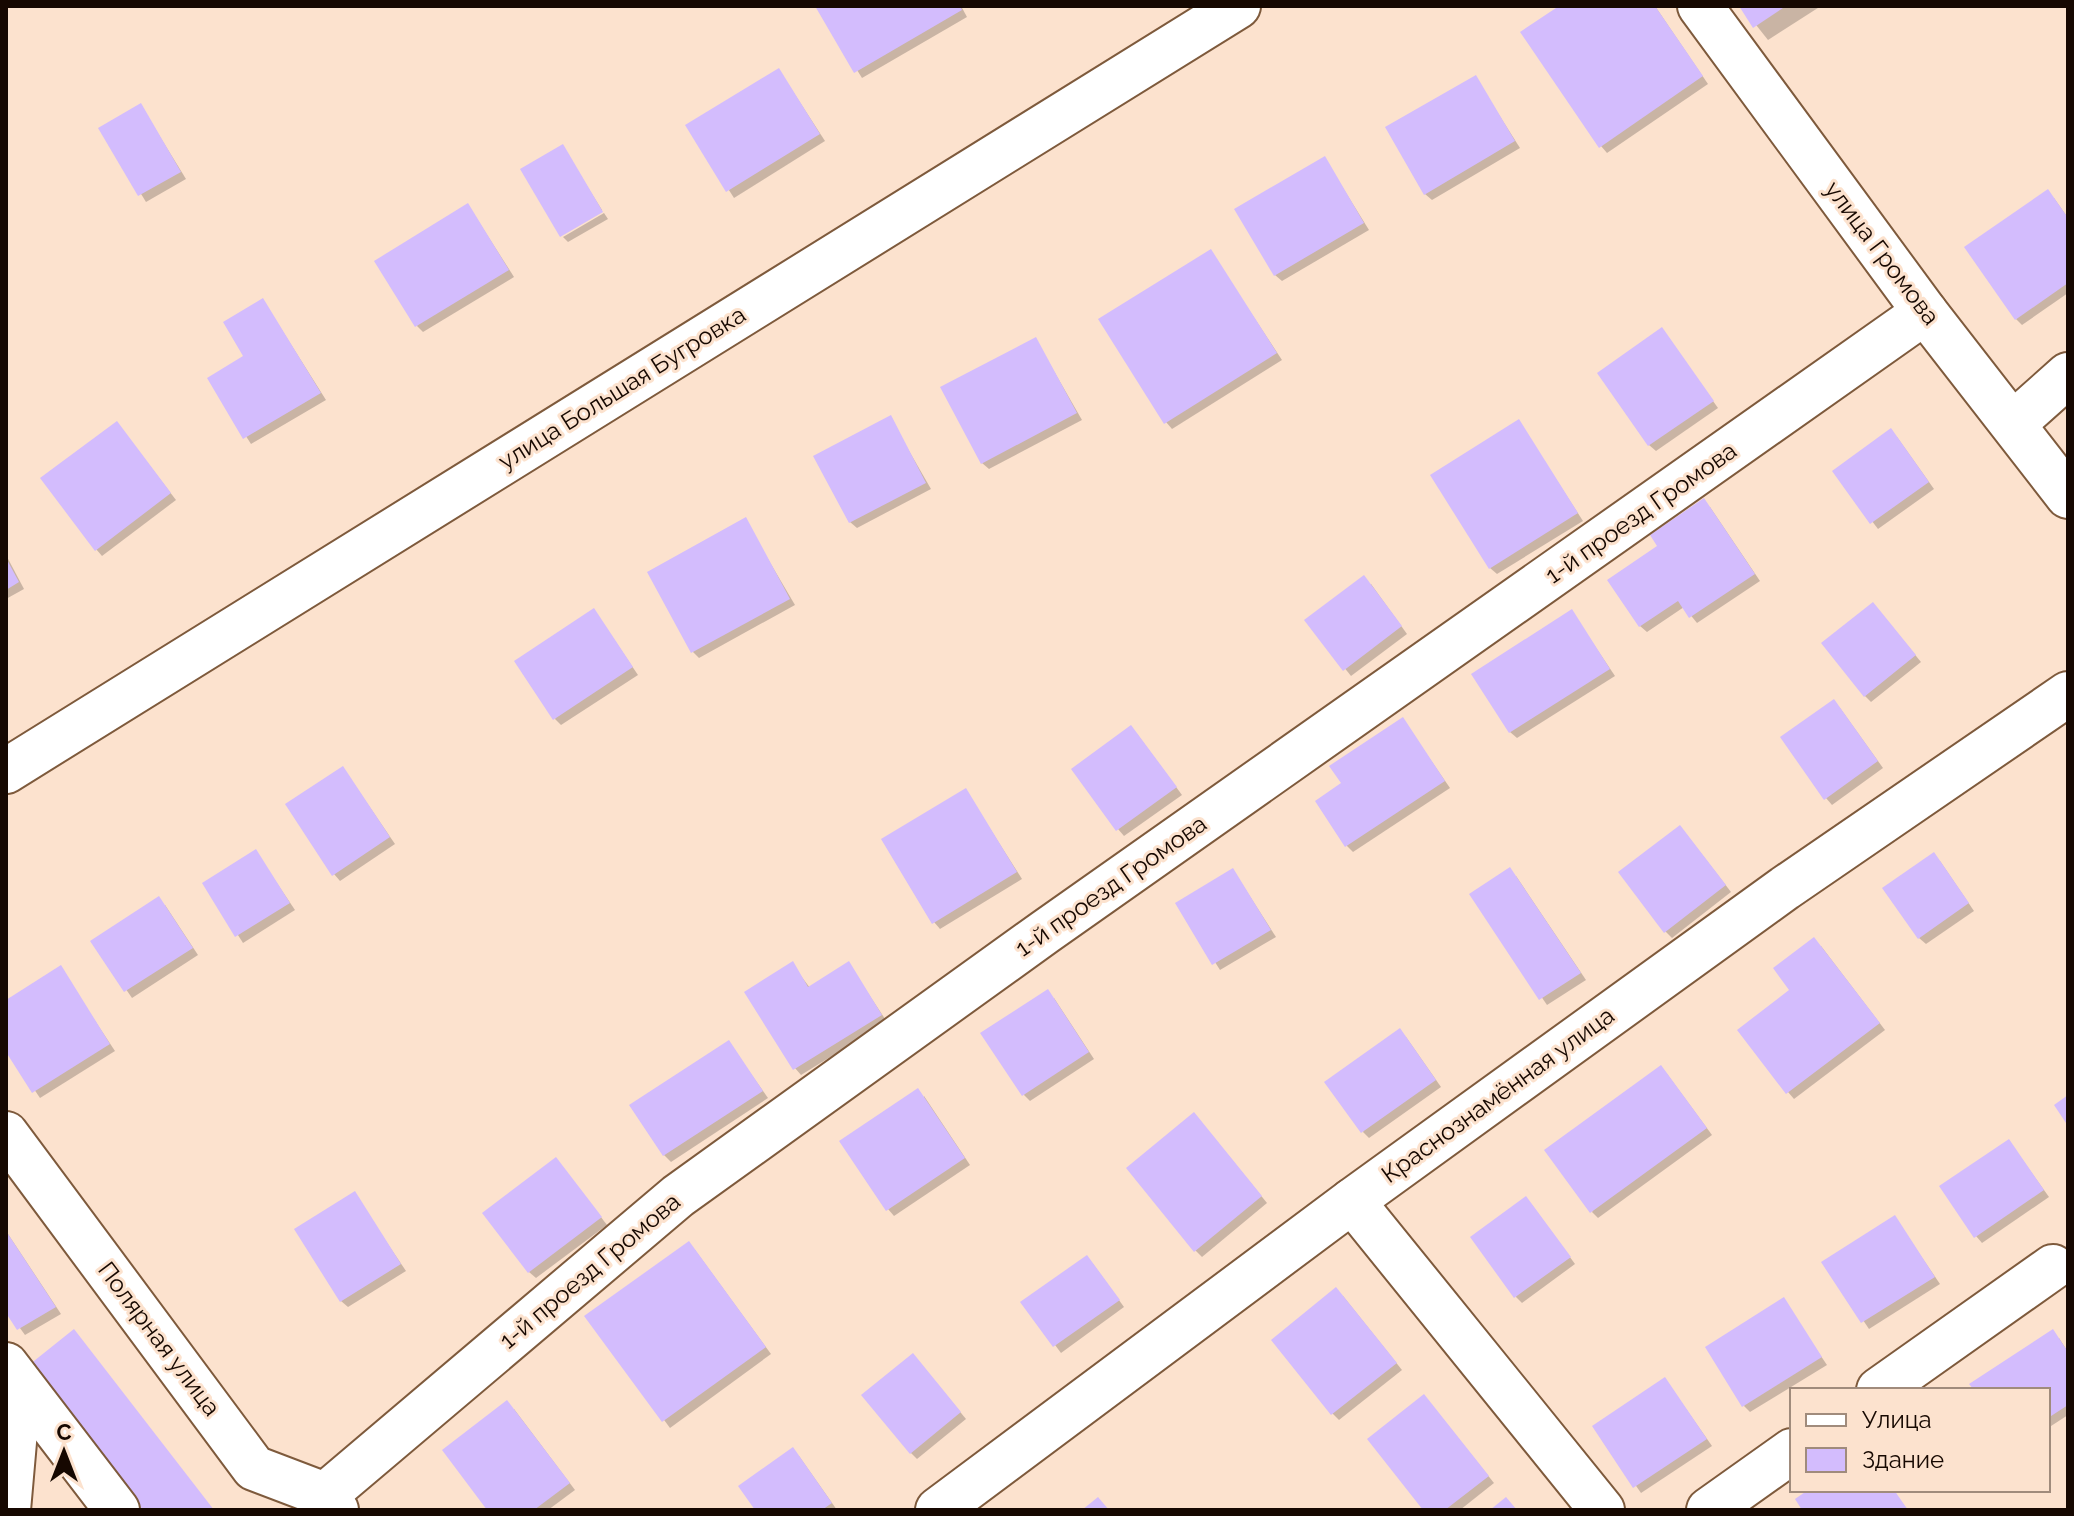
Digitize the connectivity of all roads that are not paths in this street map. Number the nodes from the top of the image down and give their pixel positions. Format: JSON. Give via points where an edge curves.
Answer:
{"nodes":[{"id":1,"x":1238,"y":6,"type":"edge"},
{"id":2,"x":1700,"y":6,"type":"edge"},
{"id":3,"x":1925,"y":312,"type":"junction"},
{"id":4,"x":2068,"y":375,"type":"edge"},
{"id":5,"x":2013,"y":424,"type":"junction"},
{"id":6,"x":2068,"y":496,"type":"edge"},
{"id":7,"x":2068,"y":694,"type":"edge"},
{"id":8,"x":6,"y":771,"type":"edge"},
{"id":9,"x":6,"y":1134,"type":"edge"},
{"id":10,"x":1352,"y":1201,"type":"junction"},
{"id":11,"x":2053,"y":1267,"type":"dead end"},
{"id":12,"x":12,"y":1375,"type":"edge"},
{"id":13,"x":1882,"y":1388,"type":"edge"},
{"id":14,"x":1790,"y":1452,"type":"edge"},
{"id":15,"x":331,"y":1503,"type":"edge"},
{"id":16,"x":955,"y":1505,"type":"edge"},
{"id":17,"x":8,"y":1510,"type":"edge"},
{"id":18,"x":117,"y":1510,"type":"edge"},
{"id":19,"x":1602,"y":1510,"type":"edge"},
{"id":20,"x":1709,"y":1510,"type":"edge"}],
"edges":[{"from":1,"to":8,"type":"street","name":"улица Большая Бугровка"},
{"from":2,"to":3,"type":"street","name":"улица Громова"},
{"from":3,"to":5,"type":"street","name":"улица Громова"},
{"from":3,"to":15,"type":"street","name":"1-й проезд Громова","via":[[678,1196]]},
{"from":4,"to":5,"type":"street"},
{"from":5,"to":6,"type":"street","name":"улица Громова"},
{"from":7,"to":10,"type":"street","name":"Краснознамённая улица","via":[[1785,888]]},
{"from":9,"to":15,"type":"street","name":"Полярная улица","via":[[254,1468]]},
{"from":10,"to":16,"type":"street","name":"Краснознамённая улица"},
{"from":10,"to":19,"type":"street"},
{"from":11,"to":13,"type":"street"},
{"from":12,"to":17,"type":"street"},
{"from":12,"to":18,"type":"street"},
{"from":14,"to":20,"type":"street"}]}
